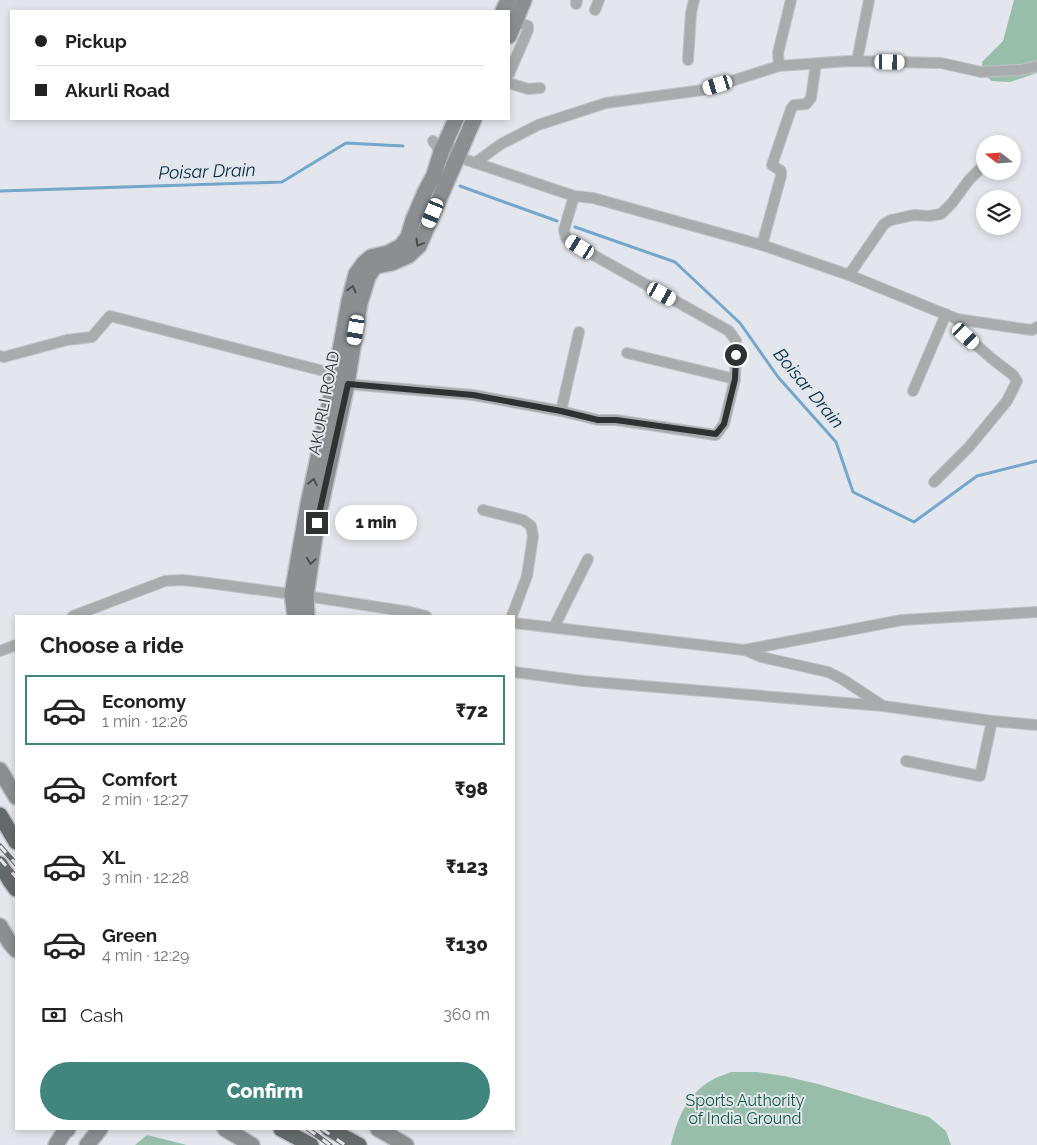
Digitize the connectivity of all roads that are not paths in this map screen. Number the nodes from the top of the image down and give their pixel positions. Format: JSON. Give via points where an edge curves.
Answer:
{"nodes":[{"id":1,"x":524,"y":0,"type":"edge"},
{"id":2,"x":599,"y":0,"type":"edge"},
{"id":3,"x":694,"y":0,"type":"edge"},
{"id":4,"x":791,"y":0,"type":"edge"},
{"id":5,"x":869,"y":0,"type":"edge"},
{"id":6,"x":595,"y":10,"type":"dead end"},
{"id":7,"x":515,"y":21,"type":"junction"},
{"id":8,"x":510,"y":34,"type":"edge"},
{"id":9,"x":688,"y":60,"type":"dead end"},
{"id":10,"x":857,"y":62,"type":"junction"},
{"id":11,"x":816,"y":64,"type":"junction"},
{"id":12,"x":779,"y":66,"type":"junction"},
{"id":13,"x":1037,"y":66,"type":"edge"},
{"id":14,"x":510,"y":72,"type":"edge"},
{"id":15,"x":510,"y":83,"type":"edge"},
{"id":16,"x":540,"y":88,"type":"dead end"},
{"id":17,"x":455,"y":120,"type":"edge"},
{"id":18,"x":474,"y":120,"type":"edge"},
{"id":19,"x":440,"y":145,"type":"junction"},
{"id":20,"x":456,"y":161,"type":"junction"},
{"id":21,"x":475,"y":163,"type":"junction"},
{"id":22,"x":976,"y":173,"type":"edge"},
{"id":23,"x":574,"y":196,"type":"junction"},
{"id":24,"x":762,"y":245,"type":"junction"},
{"id":25,"x":849,"y":275,"type":"junction"},
{"id":26,"x":946,"y":314,"type":"junction"},
{"id":27,"x":957,"y":319,"type":"junction"},
{"id":28,"x":1037,"y":327,"type":"edge"},
{"id":29,"x":579,"y":332,"type":"dead end"},
{"id":30,"x":627,"y":353,"type":"dead end"},
{"id":31,"x":0,"y":356,"type":"edge"},
{"id":32,"x":335,"y":374,"type":"junction"},
{"id":33,"x":735,"y":379,"type":"junction"},
{"id":34,"x":348,"y":384,"type":"junction"},
{"id":35,"x":913,"y":390,"type":"dead end"},
{"id":36,"x":561,"y":411,"type":"junction"},
{"id":37,"x":934,"y":482,"type":"dead end"},
{"id":38,"x":483,"y":510,"type":"dead end"},
{"id":39,"x":588,"y":559,"type":"dead end"},
{"id":40,"x":299,"y":595,"type":"junction"},
{"id":41,"x":1037,"y":612,"type":"edge"},
{"id":42,"x":76,"y":615,"type":"edge"},
{"id":43,"x":295,"y":615,"type":"edge"},
{"id":44,"x":307,"y":615,"type":"edge"},
{"id":45,"x":422,"y":615,"type":"edge"},
{"id":46,"x":512,"y":615,"type":"edge"},
{"id":47,"x":515,"y":623,"type":"edge"},
{"id":48,"x":554,"y":627,"type":"junction"},
{"id":49,"x":15,"y":645,"type":"edge"},
{"id":50,"x":744,"y":650,"type":"junction"},
{"id":51,"x":0,"y":651,"type":"edge"},
{"id":52,"x":515,"y":672,"type":"edge"},
{"id":53,"x":883,"y":706,"type":"junction"},
{"id":54,"x":992,"y":721,"type":"junction"},
{"id":55,"x":1037,"y":725,"type":"edge"},
{"id":56,"x":906,"y":761,"type":"dead end"},
{"id":57,"x":0,"y":770,"type":"edge"},
{"id":58,"x":15,"y":795,"type":"edge"},
{"id":59,"x":0,"y":815,"type":"edge"},
{"id":60,"x":15,"y":840,"type":"edge"},
{"id":61,"x":0,"y":864,"type":"edge"},
{"id":62,"x":15,"y":888,"type":"edge"},
{"id":63,"x":0,"y":926,"type":"edge"},
{"id":64,"x":15,"y":949,"type":"edge"},
{"id":65,"x":67,"y":1130,"type":"edge"},
{"id":66,"x":99,"y":1130,"type":"edge"},
{"id":67,"x":227,"y":1130,"type":"edge"},
{"id":68,"x":283,"y":1130,"type":"edge"},
{"id":69,"x":380,"y":1130,"type":"edge"},
{"id":70,"x":344,"y":1133,"type":"edge"},
{"id":71,"x":56,"y":1145,"type":"edge"},
{"id":72,"x":87,"y":1145,"type":"edge"},
{"id":73,"x":252,"y":1145,"type":"edge"},
{"id":74,"x":311,"y":1145,"type":"edge"},
{"id":75,"x":359,"y":1145,"type":"edge"},
{"id":76,"x":406,"y":1145,"type":"edge"}],
"edges":[{"from":1,"to":7,"type":"street"},
{"from":2,"to":6,"type":"street"},
{"from":3,"to":9,"type":"street"},
{"from":4,"to":12,"type":"street","via":[[778,53]]},
{"from":5,"to":10,"type":"street"},
{"from":7,"to":8,"type":"street"},
{"from":7,"to":14,"type":"street","via":[[528,26],[528,30]]},
{"from":10,"to":11,"type":"street"},
{"from":10,"to":13,"type":"street","via":[[941,63],[981,72]]},
{"from":11,"to":12,"type":"street"},
{"from":11,"to":24,"type":"street","via":[[811,98],[806,104],[794,105],[791,109],[772,165],[781,171],[781,176]]},
{"from":12,"to":21,"type":"street","via":[[703,90],[606,103],[580,111],[538,125],[501,144]]},
{"from":15,"to":16,"type":"street","via":[[528,89]]},
{"from":17,"to":19,"type":"street","name":"AKURLI ROAD"},
{"from":18,"to":20,"type":"street","name":"AKURLI ROAD"},
{"from":19,"to":20,"type":"street"},
{"from":32,"to":19,"type":"street","name":"AKURLI ROAD","one_way":true,"via":[[356,274],[371,257],[401,246],[408,237],[434,176]]},
{"from":20,"to":21,"type":"street"},
{"from":20,"to":34,"type":"street","name":"AKURLI ROAD","one_way":true,"via":[[419,246],[408,256],[376,266],[368,277],[360,303]]},
{"from":21,"to":23,"type":"street"},
{"from":22,"to":25,"type":"street","via":[[941,214],[914,215],[884,224]]},
{"from":23,"to":24,"type":"street","via":[[593,198]]},
{"from":23,"to":33,"type":"street","via":[[564,230],[566,238],[729,332],[736,341]]},
{"from":24,"to":25,"type":"street"},
{"from":25,"to":26,"type":"street"},
{"from":26,"to":27,"type":"street"},
{"from":26,"to":35,"type":"street"},
{"from":27,"to":28,"type":"street","via":[[1032,330]]},
{"from":27,"to":37,"type":"street","via":[[966,336],[1013,375],[1017,382],[1007,401]]},
{"from":29,"to":36,"type":"street"},
{"from":30,"to":33,"type":"street"},
{"from":31,"to":32,"type":"street","via":[[92,337],[110,316]]},
{"from":40,"to":32,"type":"street","name":"AKURLI ROAD","one_way":true,"via":[[308,504]]},
{"from":33,"to":36,"type":"street","via":[[724,424],[716,434],[598,420]]},
{"from":34,"to":36,"type":"street","via":[[473,395]]},
{"from":34,"to":40,"type":"street","name":"AKURLI ROAD","one_way":true},
{"from":38,"to":46,"type":"street","via":[[524,520],[531,526],[533,536],[527,576]]},
{"from":39,"to":48,"type":"street"},
{"from":40,"to":42,"type":"street","via":[[182,580],[165,581]]},
{"from":40,"to":43,"type":"street","name":"AKURLI ROAD"},
{"from":40,"to":44,"type":"street","name":"AKURLI ROAD"},
{"from":40,"to":45,"type":"street"},
{"from":41,"to":50,"type":"street","via":[[902,620]]},
{"from":47,"to":48,"type":"street"},
{"from":48,"to":50,"type":"street"},
{"from":49,"to":51,"type":"street"},
{"from":50,"to":53,"type":"street","via":[[828,672]]},
{"from":52,"to":53,"type":"street"},
{"from":53,"to":54,"type":"street"},
{"from":54,"to":55,"type":"street"},
{"from":54,"to":56,"type":"street","via":[[980,776]]},
{"from":57,"to":58,"type":"street"},
{"from":59,"to":60,"type":"highway"},
{"from":61,"to":62,"type":"highway"},
{"from":63,"to":64,"type":"street"},
{"from":65,"to":71,"type":"street"},
{"from":66,"to":72,"type":"street"},
{"from":67,"to":73,"type":"street"},
{"from":68,"to":74,"type":"highway"},
{"from":69,"to":76,"type":"street"},
{"from":70,"to":75,"type":"highway"}]}
